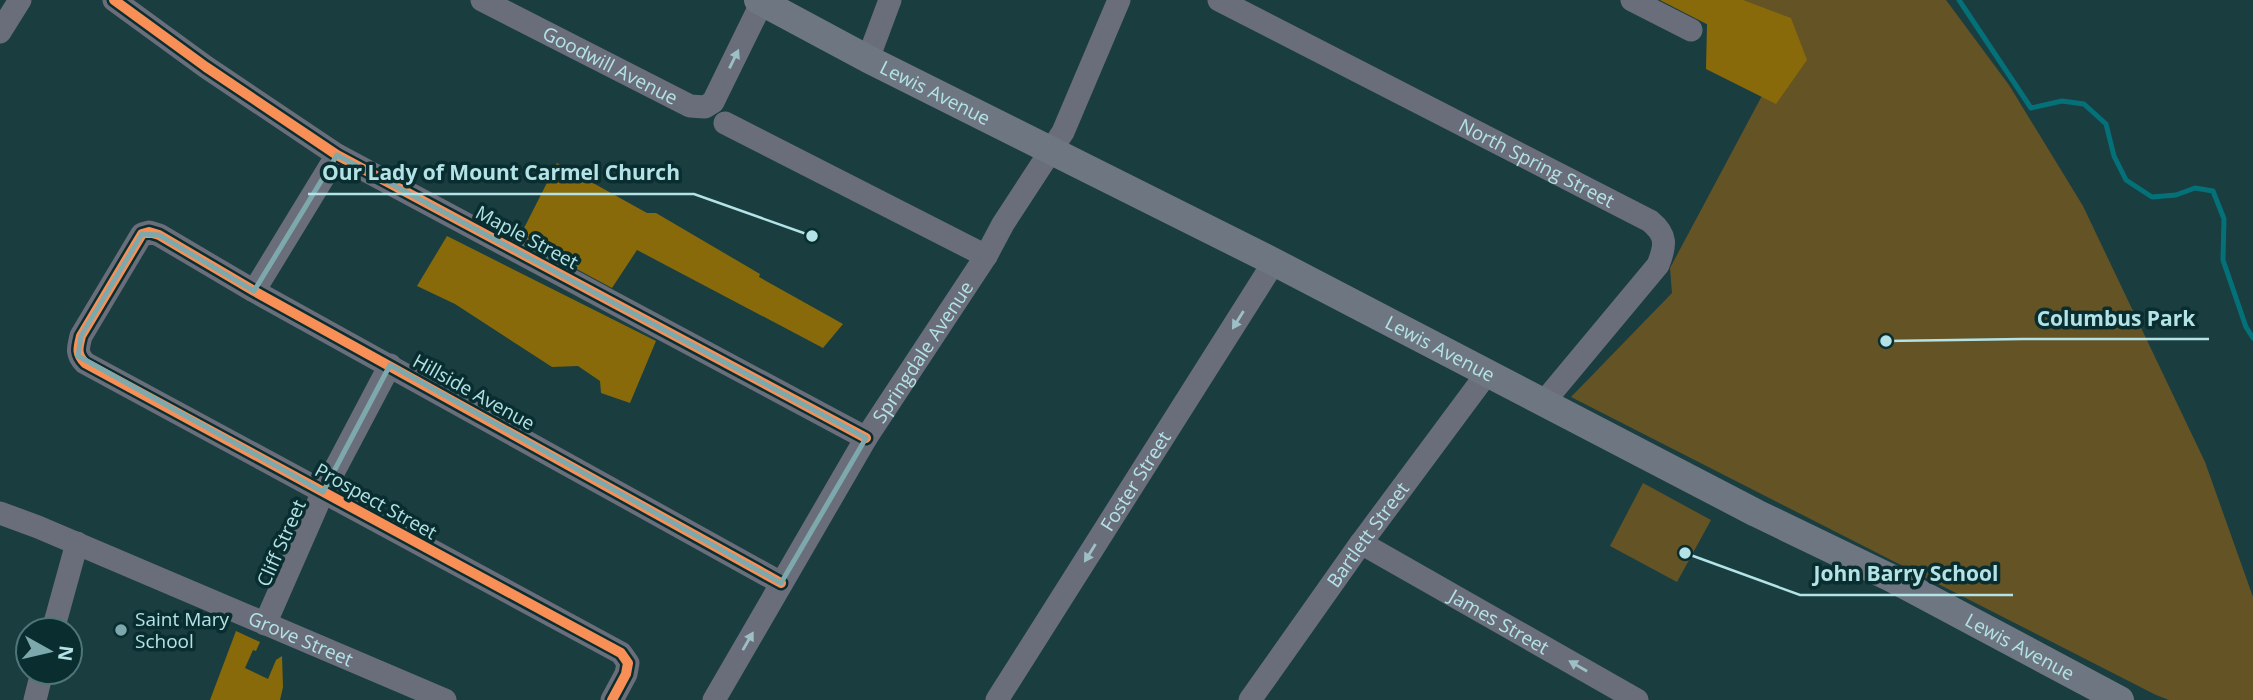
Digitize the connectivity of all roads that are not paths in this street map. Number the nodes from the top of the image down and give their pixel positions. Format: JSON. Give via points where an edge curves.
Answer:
{"nodes":[{"id":1,"x":20,"y":0,"type":"edge"},
{"id":2,"x":114,"y":0,"type":"edge"},
{"id":3,"x":482,"y":0,"type":"edge"},
{"id":4,"x":890,"y":0,"type":"edge"},
{"id":5,"x":1119,"y":0,"type":"edge"},
{"id":6,"x":1219,"y":0,"type":"edge"},
{"id":7,"x":1632,"y":0,"type":"edge"},
{"id":8,"x":760,"y":1,"type":"edge"},
{"id":9,"x":1691,"y":30,"type":"dead end"},
{"id":10,"x":0,"y":32,"type":"edge"},
{"id":11,"x":868,"y":59,"type":"junction"},
{"id":12,"x":724,"y":123,"type":"dead end"},
{"id":13,"x":1052,"y":151,"type":"junction"},
{"id":14,"x":337,"y":155,"type":"junction"},
{"id":15,"x":986,"y":256,"type":"junction"},
{"id":16,"x":1274,"y":262,"type":"junction"},
{"id":17,"x":254,"y":291,"type":"junction"},
{"id":18,"x":78,"y":347,"type":"joint"},
{"id":19,"x":390,"y":365,"type":"junction"},
{"id":20,"x":1488,"y":372,"type":"junction"},
{"id":21,"x":1544,"y":403,"type":"junction"},
{"id":22,"x":866,"y":438,"type":"junction"},
{"id":23,"x":323,"y":492,"type":"junction"},
{"id":24,"x":0,"y":513,"type":"edge"},
{"id":25,"x":77,"y":543,"type":"junction"},
{"id":26,"x":1361,"y":543,"type":"junction"},
{"id":27,"x":781,"y":583,"type":"junction"},
{"id":28,"x":57,"y":616,"type":"edge"},
{"id":29,"x":265,"y":624,"type":"junction"},
{"id":30,"x":1258,"y":697,"type":"edge"},
{"id":31,"x":445,"y":700,"type":"edge"},
{"id":32,"x":612,"y":700,"type":"edge"},
{"id":33,"x":714,"y":700,"type":"edge"},
{"id":34,"x":997,"y":700,"type":"edge"},
{"id":35,"x":1637,"y":700,"type":"edge"},
{"id":36,"x":2120,"y":700,"type":"edge"}],
"edges":[{"from":1,"to":10,"type":"street"},
{"from":2,"to":14,"type":"street","name":"Maple Street"},
{"from":3,"to":8,"type":"street","name":"Goodwill Avenue","one_way":true,"via":[[699,108],[713,102]]},
{"from":4,"to":11,"type":"street"},
{"from":5,"to":13,"type":"street","name":"Springdale Avenue"},
{"from":6,"to":21,"type":"street","name":"North Spring Street","via":[[1660,229],[1664,241],[1658,265]]},
{"from":7,"to":9,"type":"street"},
{"from":8,"to":11,"type":"main road","name":"Lewis Avenue"},
{"from":11,"to":13,"type":"main road","name":"Lewis Avenue"},
{"from":12,"to":15,"type":"street"},
{"from":13,"to":15,"type":"street","name":"Springdale Avenue"},
{"from":13,"to":16,"type":"main road","name":"Lewis Avenue"},
{"from":14,"to":17,"type":"street"},
{"from":14,"to":22,"type":"street","name":"Maple Street"},
{"from":15,"to":22,"type":"street","name":"Springdale Avenue"},
{"from":16,"to":20,"type":"main road","name":"Lewis Avenue"},
{"from":16,"to":34,"type":"street","name":"Foster Street","one_way":true},
{"from":17,"to":18,"type":"street","name":"Hillside Avenue","via":[[149,232],[140,236]]},
{"from":17,"to":19,"type":"street","name":"Hillside Avenue"},
{"from":18,"to":23,"type":"street","name":"Prospect Street","via":[[78,356],[85,363]]},
{"from":19,"to":23,"type":"street","name":"Cliff Street"},
{"from":19,"to":27,"type":"street","name":"Hillside Avenue"},
{"from":20,"to":21,"type":"main road","name":"Lewis Avenue"},
{"from":20,"to":26,"type":"street","name":"Bartlett Street"},
{"from":21,"to":36,"type":"main road","name":"Lewis Avenue"},
{"from":22,"to":27,"type":"street","name":"Springdale Avenue"},
{"from":23,"to":29,"type":"street","name":"Cliff Street"},
{"from":23,"to":32,"type":"street","name":"Prospect Street","via":[[621,653],[628,663],[626,674]]},
{"from":24,"to":25,"type":"street","name":"Grove Street"},
{"from":25,"to":28,"type":"street"},
{"from":25,"to":29,"type":"street","name":"Grove Street"},
{"from":26,"to":30,"type":"street","name":"Bartlett Street"},
{"from":35,"to":26,"type":"street","name":"James Street","one_way":true},
{"from":33,"to":27,"type":"street","name":"Springdale Avenue","one_way":true},
{"from":29,"to":31,"type":"street","name":"Grove Street"}]}
